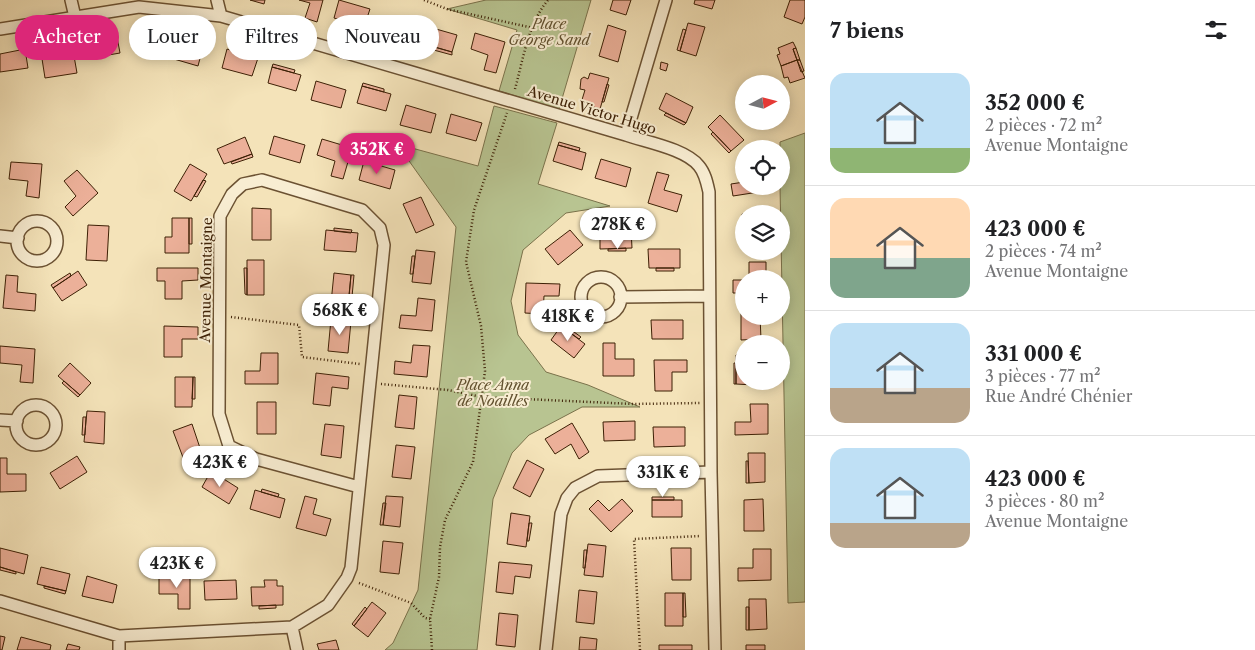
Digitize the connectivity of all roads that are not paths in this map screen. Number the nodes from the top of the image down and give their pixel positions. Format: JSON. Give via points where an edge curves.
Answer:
{"nodes":[{"id":1,"x":71,"y":0,"type":"edge"},
{"id":2,"x":217,"y":0,"type":"edge"},
{"id":3,"x":666,"y":0,"type":"edge"},
{"id":4,"x":75,"y":15,"type":"edge"},
{"id":5,"x":88,"y":15,"type":"edge"},
{"id":6,"x":221,"y":16,"type":"junction"},
{"id":7,"x":15,"y":27,"type":"edge"},
{"id":8,"x":0,"y":29,"type":"edge"},
{"id":9,"x":626,"y":136,"type":"junction"},
{"id":10,"x":0,"y":236,"type":"edge"},
{"id":11,"x":18,"y":238,"type":"dead end"},
{"id":12,"x":709,"y":296,"type":"junction"},
{"id":13,"x":620,"y":297,"type":"dead end"},
{"id":14,"x":0,"y":420,"type":"edge"},
{"id":15,"x":17,"y":421,"type":"dead end"},
{"id":16,"x":711,"y":472,"type":"junction"},
{"id":17,"x":359,"y":487,"type":"junction"},
{"id":18,"x":0,"y":601,"type":"edge"},
{"id":19,"x":292,"y":627,"type":"junction"},
{"id":20,"x":119,"y":636,"type":"junction"},
{"id":21,"x":119,"y":650,"type":"edge"},
{"id":22,"x":297,"y":650,"type":"edge"},
{"id":23,"x":546,"y":650,"type":"edge"},
{"id":24,"x":715,"y":650,"type":"edge"}],
"edges":[{"from":1,"to":4,"type":"street"},
{"from":2,"to":6,"type":"street"},
{"from":3,"to":9,"type":"street"},
{"from":5,"to":6,"type":"street","name":"Avenue Victor Hugo","via":[[139,7]]},
{"from":6,"to":9,"type":"street","name":"Avenue Victor Hugo"},
{"from":7,"to":8,"type":"street","name":"Avenue Victor Hugo"},
{"from":9,"to":12,"type":"street","name":"Avenue Victor Hugo","via":[[685,154],[699,165],[709,192]]},
{"from":10,"to":11,"type":"street"},
{"from":12,"to":13,"type":"street"},
{"from":12,"to":16,"type":"street","name":"Avenue Victor Hugo"},
{"from":14,"to":15,"type":"street"},
{"from":16,"to":23,"type":"street","via":[[598,476],[575,488],[561,514]]},
{"from":16,"to":24,"type":"street","name":"Avenue Victor Hugo"},
{"from":17,"to":17,"type":"street","name":"Avenue Montaigne","via":[[256,460],[229,446],[219,414],[220,216],[232,194],[243,184],[262,180],[362,210],[380,228],[384,245]]},
{"from":17,"to":19,"type":"street","name":"Avenue Montaigne","via":[[347,578],[328,604]]},
{"from":18,"to":20,"type":"street"},
{"from":19,"to":20,"type":"street","name":"Avenue Montaigne"},
{"from":19,"to":22,"type":"street"},
{"from":20,"to":21,"type":"street"}]}
